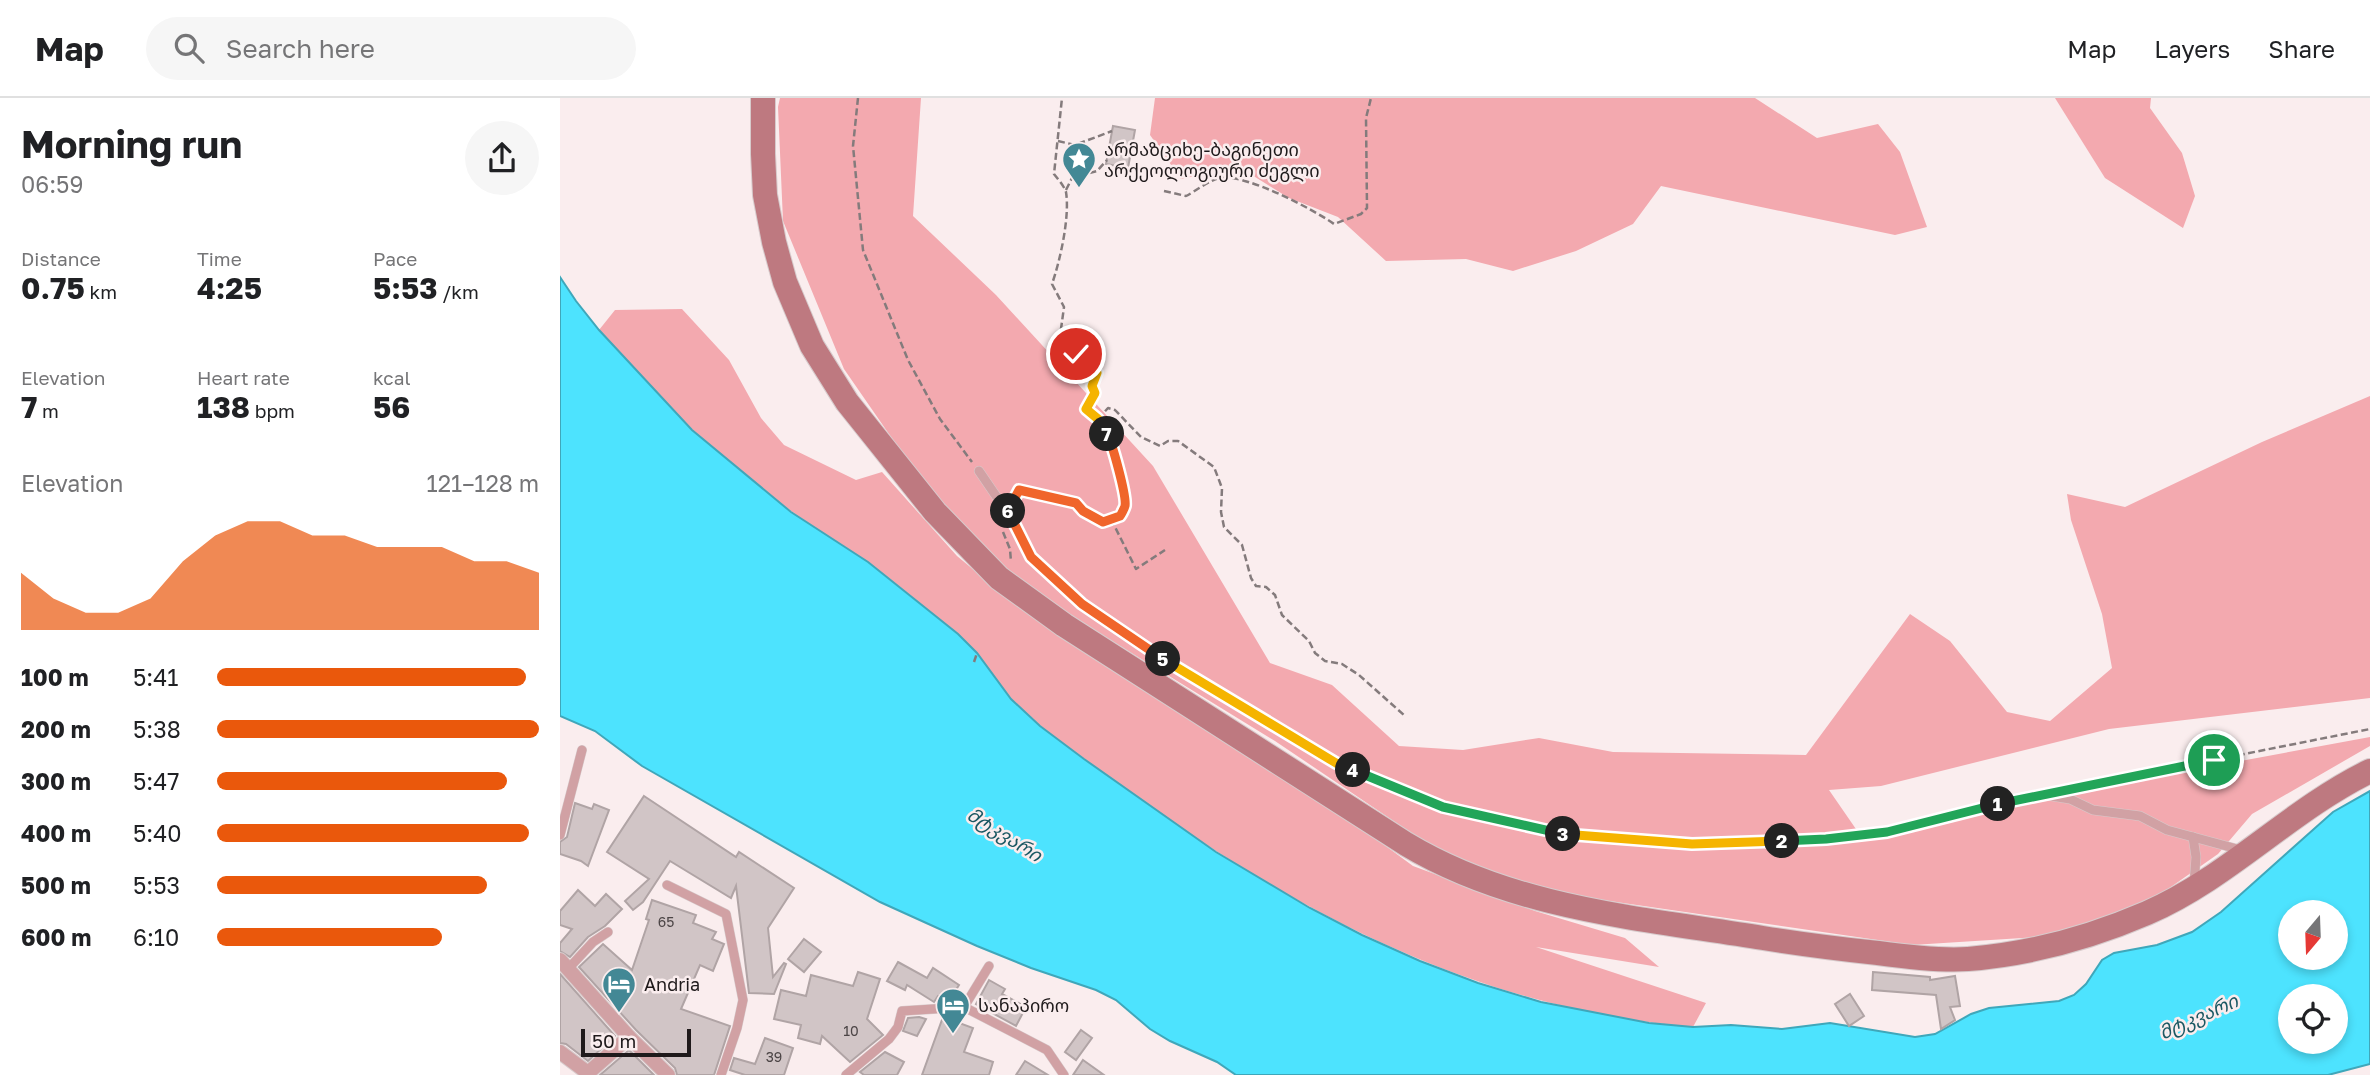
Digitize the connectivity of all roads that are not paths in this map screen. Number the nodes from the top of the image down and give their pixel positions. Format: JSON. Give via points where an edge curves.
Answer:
{"nodes":[{"id":1,"x":764,"y":98,"type":"edge"},
{"id":2,"x":979,"y":471,"type":"road end"},
{"id":3,"x":582,"y":750,"type":"dead end"},
{"id":4,"x":2370,"y":771,"type":"edge"},
{"id":5,"x":560,"y":835,"type":"edge"},
{"id":6,"x":2193,"y":837,"type":"junction"},
{"id":7,"x":2246,"y":852,"type":"junction"},
{"id":8,"x":667,"y":885,"type":"dead end"},
{"id":9,"x":2194,"y":889,"type":"junction"},
{"id":10,"x":608,"y":932,"type":"dead end"},
{"id":11,"x":564,"y":965,"type":"edge"},
{"id":12,"x":989,"y":966,"type":"dead end"},
{"id":13,"x":964,"y":1007,"type":"junction"},
{"id":14,"x":629,"y":1037,"type":"junction"},
{"id":15,"x":560,"y":1052,"type":"edge"},
{"id":16,"x":668,"y":1075,"type":"edge"},
{"id":17,"x":721,"y":1075,"type":"edge"},
{"id":18,"x":846,"y":1075,"type":"edge"},
{"id":19,"x":1064,"y":1075,"type":"edge"}],
"edges":[{"from":1,"to":9,"type":"main road","via":[[765,195],[785,282],[812,346],[847,402],[935,512],[999,578],[1064,625],[1438,863],[1523,895],[1583,909],[1815,946],[1965,959],[2035,951],[2094,934]]},
{"from":2,"to":6,"type":"lane","via":[[1031,557],[1082,604],[1150,651],[1336,763],[1443,807],[1553,833],[1692,844],[1887,832],[2039,794],[2070,799],[2093,810],[2140,816]]},
{"from":3,"to":5,"type":"lane"},
{"from":4,"to":7,"type":"main road","via":[[2297,814]]},
{"from":6,"to":7,"type":"lane"},
{"from":6,"to":9,"type":"lane"},
{"from":7,"to":9,"type":"main road"},
{"from":8,"to":17,"type":"lane","via":[[726,914],[743,1000]]},
{"from":10,"to":11,"type":"lane"},
{"from":11,"to":14,"type":"street"},
{"from":12,"to":13,"type":"lane"},
{"from":13,"to":18,"type":"lane","via":[[902,1011],[889,1040]]},
{"from":13,"to":19,"type":"lane","via":[[1047,1051]]},
{"from":14,"to":15,"type":"street","via":[[588,1073]]},
{"from":14,"to":16,"type":"street"}]}
